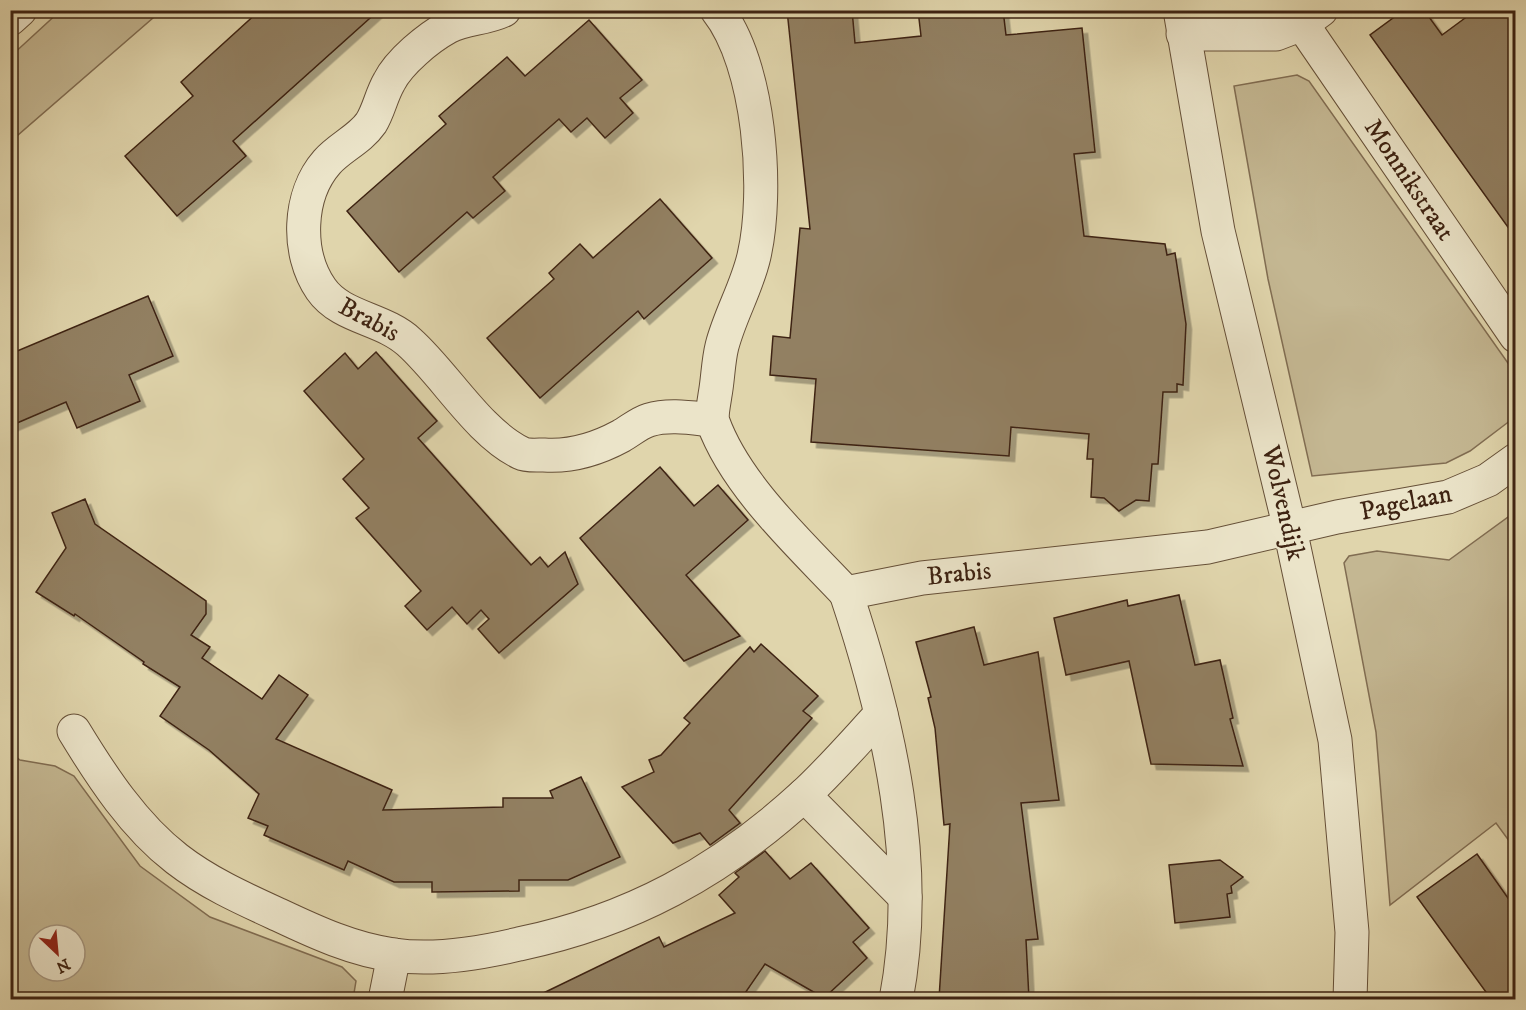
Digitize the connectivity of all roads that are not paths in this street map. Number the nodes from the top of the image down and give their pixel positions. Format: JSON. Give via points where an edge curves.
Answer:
{"nodes":[{"id":1,"x":20,"y":10,"type":"edge"},
{"id":2,"x":504,"y":10,"type":"edge"},
{"id":3,"x":717,"y":10,"type":"edge"},
{"id":4,"x":1312,"y":17,"type":"edge"},
{"id":5,"x":10,"y":19,"type":"edge"},
{"id":6,"x":1182,"y":22,"type":"edge"},
{"id":7,"x":1515,"y":336,"type":"edge"},
{"id":8,"x":712,"y":420,"type":"junction"},
{"id":9,"x":1515,"y":460,"type":"edge"},
{"id":10,"x":1290,"y":529,"type":"junction"},
{"id":11,"x":846,"y":593,"type":"junction"},
{"id":12,"x":881,"y":714,"type":"junction"},
{"id":13,"x":74,"y":731,"type":"dead end"},
{"id":14,"x":804,"y":795,"type":"junction"},
{"id":15,"x":905,"y":897,"type":"junction"},
{"id":16,"x":394,"y":956,"type":"junction"},
{"id":17,"x":385,"y":999,"type":"edge"},
{"id":18,"x":896,"y":999,"type":"edge"},
{"id":19,"x":1350,"y":999,"type":"edge"}],
"edges":[{"from":1,"to":5,"type":"street"},
{"from":2,"to":8,"type":"street","name":"Brabis","via":[[448,28],[398,66],[368,127],[327,161],[310,186],[305,202],[309,267],[321,290],[339,308],[381,323],[407,340],[490,430],[522,454],[563,457],[602,447],[649,420]]},
{"from":3,"to":8,"type":"street","via":[[738,48],[752,93],[759,143],[761,208],[754,257],[722,346]]},
{"from":4,"to":6,"type":"street","via":[[1276,34]]},
{"from":4,"to":7,"type":"street","name":"Monnikstraat"},
{"from":6,"to":10,"type":"street","name":"Wolvendijk","via":[[1218,231]]},
{"from":8,"to":11,"type":"street","via":[[748,484],[771,514]]},
{"from":9,"to":10,"type":"street","name":"Pagelaan","via":[[1488,480],[1448,497]]},
{"from":10,"to":11,"type":"street","name":"Brabis","via":[[1208,548],[922,578]]},
{"from":10,"to":19,"type":"street","name":"Wolvendijk","via":[[1335,740],[1352,932]]},
{"from":11,"to":12,"type":"street"},
{"from":12,"to":14,"type":"street"},
{"from":12,"to":15,"type":"street","via":[[894,772]]},
{"from":13,"to":16,"type":"street","via":[[140,824],[177,859],[226,891],[295,923],[340,942]]},
{"from":14,"to":15,"type":"street"},
{"from":14,"to":16,"type":"street","via":[[734,851],[676,889],[624,914],[561,935],[497,949]]},
{"from":15,"to":18,"type":"street","via":[[902,968]]},
{"from":16,"to":17,"type":"street"}]}
